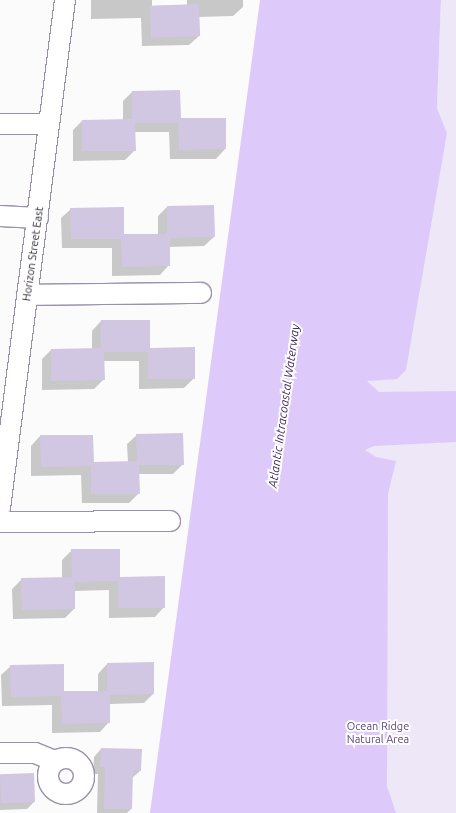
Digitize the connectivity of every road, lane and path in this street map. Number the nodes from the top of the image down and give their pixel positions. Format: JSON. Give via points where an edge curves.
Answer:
{"nodes":[{"id":1,"x":65,"y":0,"type":"edge"},
{"id":2,"x":0,"y":124,"type":"edge"},
{"id":3,"x":49,"y":124,"type":"junction"},
{"id":4,"x":0,"y":216,"type":"edge"},
{"id":5,"x":38,"y":218,"type":"junction"},
{"id":6,"x":201,"y":293,"type":"dead end"},
{"id":7,"x":27,"y":295,"type":"junction"},
{"id":8,"x":0,"y":508,"type":"edge"},
{"id":9,"x":170,"y":521,"type":"dead end"},
{"id":10,"x":0,"y":522,"type":"edge"},
{"id":11,"x":0,"y":753,"type":"edge"},
{"id":12,"x":55,"y":761,"type":"dead end"}],
"edges":[{"from":1,"to":3,"type":"street","name":"Horizon Street East"},
{"from":2,"to":3,"type":"street"},
{"from":3,"to":5,"type":"street","name":"Horizon Street East"},
{"from":4,"to":5,"type":"street"},
{"from":5,"to":7,"type":"street","name":"Horizon Street East"},
{"from":6,"to":7,"type":"street"},
{"from":7,"to":8,"type":"street","name":"Horizon Street East"},
{"from":9,"to":10,"type":"street"},
{"from":11,"to":12,"type":"street","via":[[35,753]]}]}
